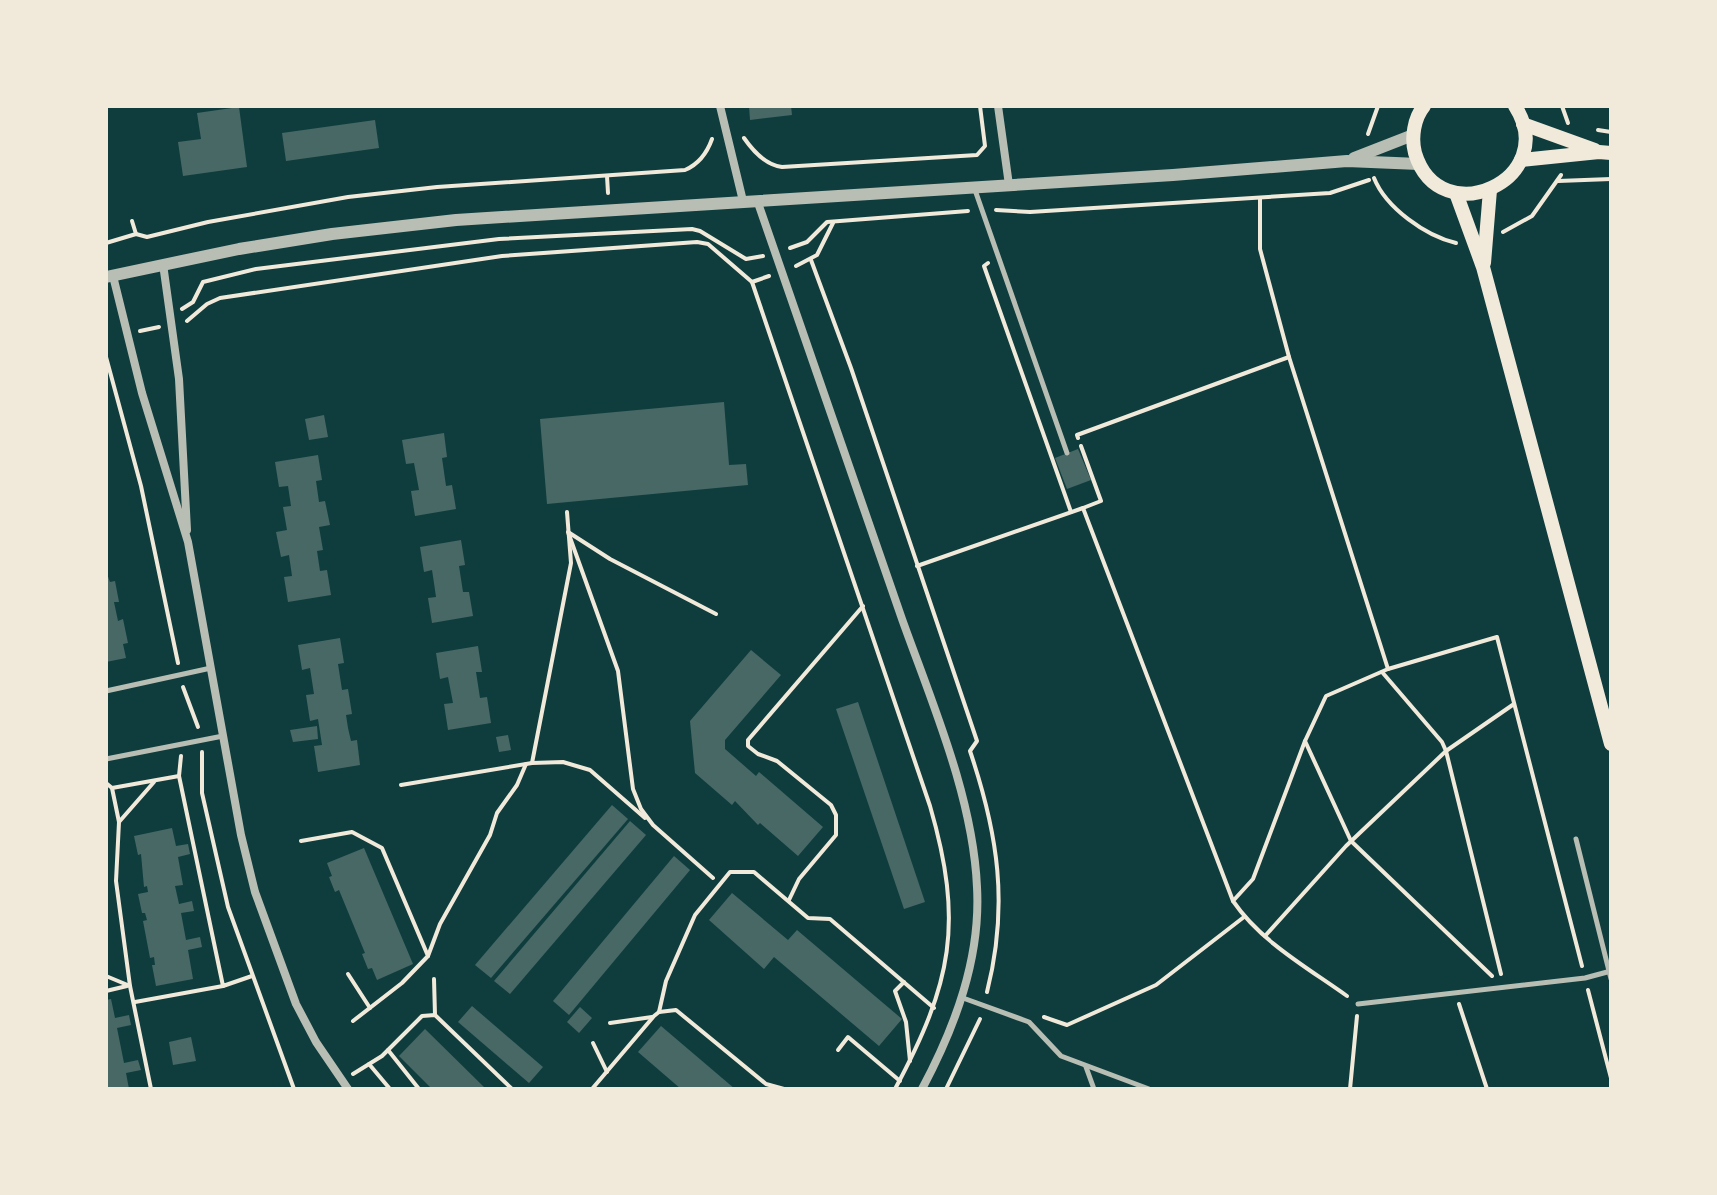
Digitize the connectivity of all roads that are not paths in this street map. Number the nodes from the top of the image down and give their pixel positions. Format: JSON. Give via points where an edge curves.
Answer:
{"nodes":[{"id":1,"x":720,"y":106,"type":"edge"},
{"id":2,"x":998,"y":106,"type":"edge"},
{"id":3,"x":1424,"y":106,"type":"edge"},
{"id":4,"x":1515,"y":106,"type":"edge"},
{"id":5,"x":1523,"y":124,"type":"junction"},
{"id":6,"x":1413,"y":135,"type":"junction"},
{"id":7,"x":1605,"y":153,"type":"edge"},
{"id":8,"x":1521,"y":160,"type":"junction"},
{"id":9,"x":1347,"y":161,"type":"junction"},
{"id":10,"x":1419,"y":164,"type":"junction"},
{"id":11,"x":1009,"y":185,"type":"junction"},
{"id":12,"x":974,"y":188,"type":"junction"},
{"id":13,"x":1490,"y":190,"type":"junction"},
{"id":14,"x":1456,"y":193,"type":"junction"},
{"id":15,"x":750,"y":201,"type":"junction"},
{"id":16,"x":163,"y":264,"type":"junction"},
{"id":17,"x":1483,"y":267,"type":"junction"},
{"id":18,"x":110,"y":276,"type":"edge"},
{"id":19,"x":1067,"y":453,"type":"dead end"},
{"id":20,"x":188,"y":542,"type":"junction"},
{"id":21,"x":211,"y":668,"type":"junction"},
{"id":22,"x":106,"y":691,"type":"edge"},
{"id":23,"x":223,"y":736,"type":"junction"},
{"id":24,"x":1611,"y":744,"type":"edge"},
{"id":25,"x":106,"y":759,"type":"edge"},
{"id":26,"x":1576,"y":839,"type":"dead end"},
{"id":27,"x":1610,"y":974,"type":"edge"},
{"id":28,"x":963,"y":998,"type":"junction"},
{"id":29,"x":1358,"y":1004,"type":"road end"},
{"id":30,"x":1085,"y":1066,"type":"junction"},
{"id":31,"x":348,"y":1089,"type":"edge"},
{"id":32,"x":922,"y":1089,"type":"edge"},
{"id":33,"x":1094,"y":1089,"type":"edge"},
{"id":34,"x":1149,"y":1089,"type":"edge"}],
"edges":[{"from":1,"to":15,"type":"street"},
{"from":2,"to":11,"type":"street"},
{"from":3,"to":6,"type":"main road"},
{"from":4,"to":5,"type":"main road"},
{"from":5,"to":7,"type":"main road"},
{"from":5,"to":8,"type":"main road"},
{"from":6,"to":9,"type":"street"},
{"from":6,"to":10,"type":"main road"},
{"from":7,"to":8,"type":"main road"},
{"from":8,"to":13,"type":"main road","via":[[1503,183]]},
{"from":9,"to":10,"type":"street"},
{"from":9,"to":11,"type":"street"},
{"from":10,"to":14,"type":"main road","via":[[1428,177]]},
{"from":11,"to":12,"type":"street"},
{"from":12,"to":15,"type":"street"},
{"from":12,"to":19,"type":"lane"},
{"from":13,"to":14,"type":"main road"},
{"from":13,"to":17,"type":"main road"},
{"from":14,"to":17,"type":"main road"},
{"from":15,"to":16,"type":"street","via":[[421,223]]},
{"from":15,"to":28,"type":"street","via":[[775,253],[967,816],[977,927]]},
{"from":16,"to":18,"type":"street"},
{"from":16,"to":20,"type":"street","via":[[179,379]]},
{"from":17,"to":24,"type":"main road"},
{"from":18,"to":20,"type":"street"},
{"from":20,"to":21,"type":"street"},
{"from":21,"to":22,"type":"lane"},
{"from":21,"to":23,"type":"street"},
{"from":23,"to":25,"type":"lane"},
{"from":23,"to":31,"type":"street","via":[[241,835],[273,944],[296,1004]]},
{"from":26,"to":27,"type":"lane"},
{"from":27,"to":29,"type":"lane"},
{"from":28,"to":30,"type":"lane","via":[[1029,1022],[1061,1056]]},
{"from":28,"to":32,"type":"street"},
{"from":30,"to":33,"type":"lane"},
{"from":30,"to":34,"type":"lane"}]}
